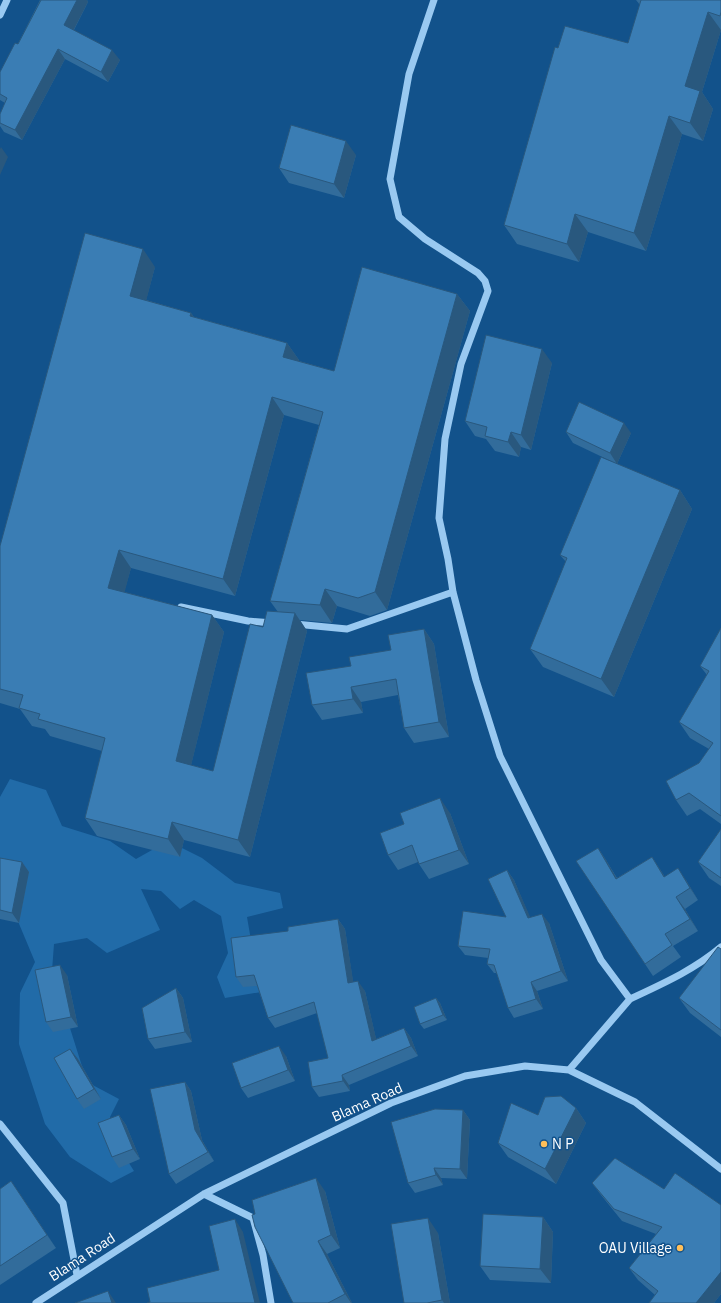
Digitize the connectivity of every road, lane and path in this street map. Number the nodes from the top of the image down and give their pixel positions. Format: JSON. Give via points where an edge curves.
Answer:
{"nodes":[{"id":1,"x":7,"y":0,"type":"edge"},
{"id":2,"x":434,"y":0,"type":"edge"},
{"id":3,"x":0,"y":15,"type":"edge"},
{"id":4,"x":453,"y":592,"type":"junction"},
{"id":5,"x":170,"y":605,"type":"edge"},
{"id":6,"x":721,"y":947,"type":"edge"},
{"id":7,"x":630,"y":999,"type":"junction"},
{"id":8,"x":569,"y":1070,"type":"junction"},
{"id":9,"x":0,"y":1124,"type":"edge"},
{"id":10,"x":721,"y":1169,"type":"edge"},
{"id":11,"x":204,"y":1194,"type":"junction"},
{"id":12,"x":77,"y":1275,"type":"junction"},
{"id":13,"x":36,"y":1303,"type":"edge"},
{"id":14,"x":271,"y":1303,"type":"edge"}],
"edges":[{"from":1,"to":3,"type":"street"},
{"from":2,"to":4,"type":"street","via":[[409,74],[390,179],[399,217],[425,239],[478,273],[488,291],[461,364],[445,439],[439,518]]},
{"from":4,"to":5,"type":"street","via":[[347,629],[248,621]]},
{"from":4,"to":7,"type":"street","via":[[476,680],[500,756],[601,960]]},
{"from":6,"to":7,"type":"street","via":[[707,960],[681,975]]},
{"from":7,"to":8,"type":"street"},
{"from":8,"to":10,"type":"street","name":"Blama Road","via":[[635,1102]]},
{"from":8,"to":11,"type":"street","name":"Blama Road","via":[[525,1066],[465,1076],[391,1103]]},
{"from":9,"to":12,"type":"street","via":[[63,1203]]},
{"from":11,"to":12,"type":"street","name":"Blama Road"},
{"from":11,"to":14,"type":"street","via":[[253,1218],[263,1255]]},
{"from":12,"to":13,"type":"street","name":"Blama Road"}]}
